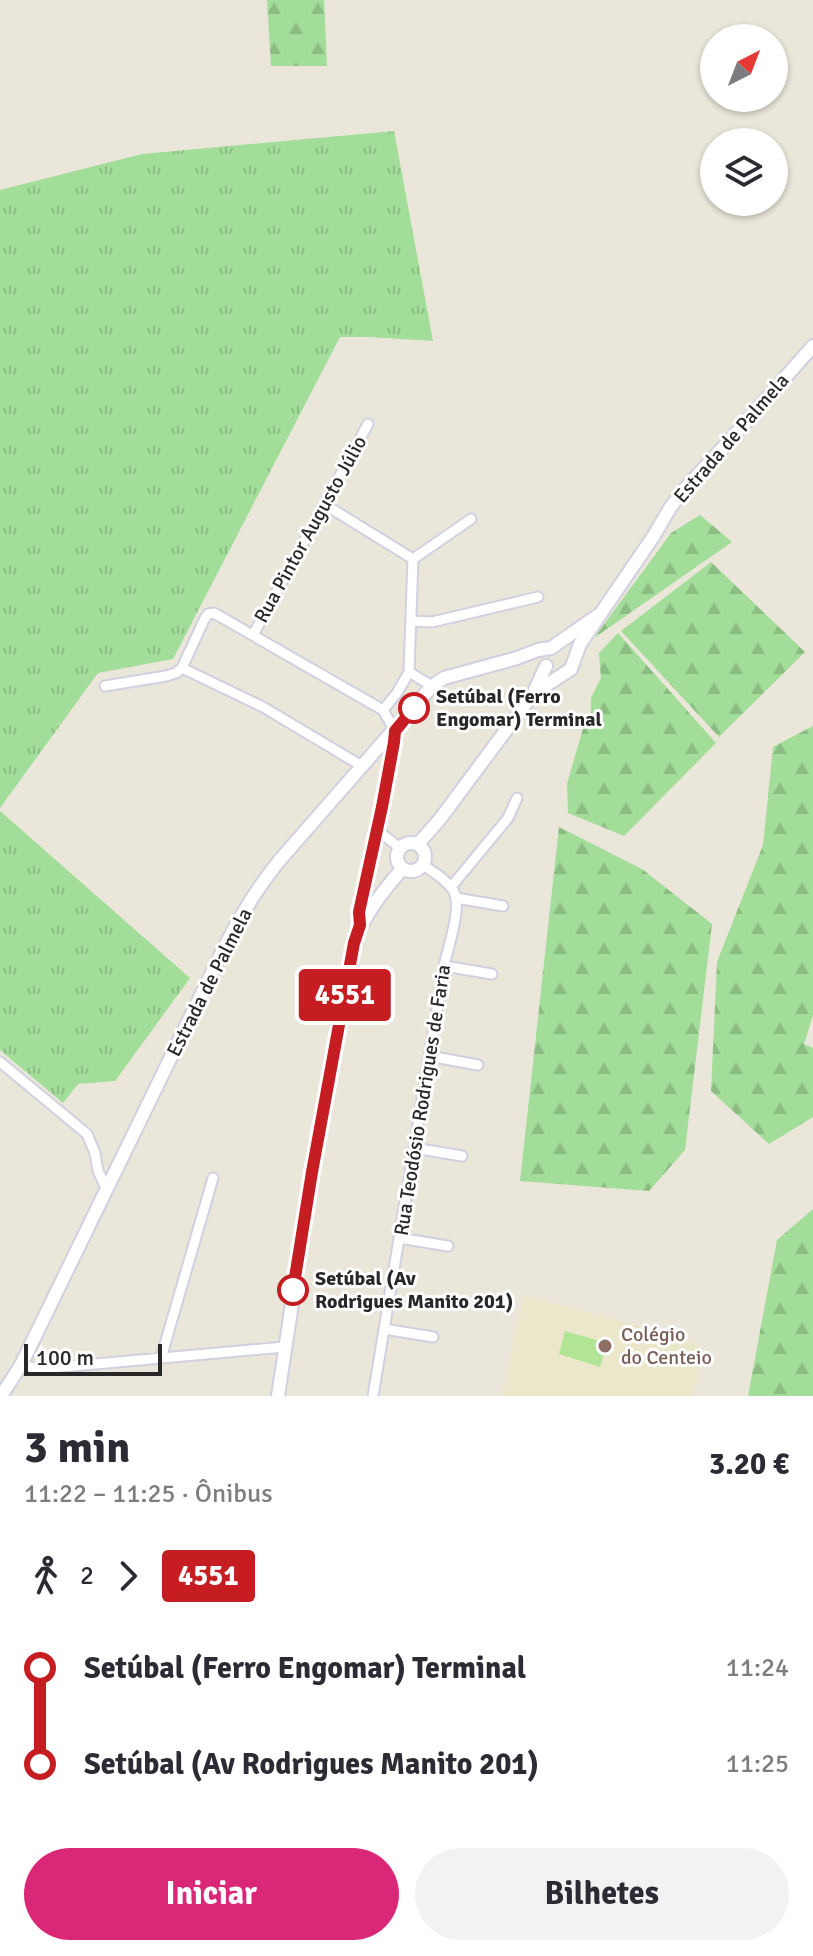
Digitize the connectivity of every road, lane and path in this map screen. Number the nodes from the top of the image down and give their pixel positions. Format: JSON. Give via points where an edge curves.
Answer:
{"nodes":[{"id":1,"x":813,"y":346,"type":"edge"},
{"id":2,"x":368,"y":424,"type":"dead end"},
{"id":3,"x":324,"y":504,"type":"junction"},
{"id":4,"x":471,"y":519,"type":"dead end"},
{"id":5,"x":413,"y":559,"type":"junction"},
{"id":6,"x":538,"y":597,"type":"dead end"},
{"id":7,"x":600,"y":614,"type":"junction"},
{"id":8,"x":411,"y":621,"type":"junction"},
{"id":9,"x":253,"y":635,"type":"junction"},
{"id":10,"x":553,"y":647,"type":"junction"},
{"id":11,"x":517,"y":658,"type":"junction"},
{"id":12,"x":574,"y":661,"type":"junction"},
{"id":13,"x":546,"y":665,"type":"junction"},
{"id":14,"x":182,"y":668,"type":"junction"},
{"id":15,"x":409,"y":672,"type":"junction"},
{"id":16,"x":563,"y":674,"type":"junction"},
{"id":17,"x":105,"y":686,"type":"dead end"},
{"id":18,"x":432,"y":686,"type":"junction"},
{"id":19,"x":533,"y":694,"type":"junction"},
{"id":20,"x":383,"y":710,"type":"junction"},
{"id":21,"x":395,"y":731,"type":"junction"},
{"id":22,"x":362,"y":766,"type":"junction"},
{"id":23,"x":517,"y":798,"type":"dead end"},
{"id":24,"x":377,"y":830,"type":"junction"},
{"id":25,"x":418,"y":844,"type":"junction"},
{"id":26,"x":400,"y":848,"type":"junction"},
{"id":27,"x":423,"y":865,"type":"junction"},
{"id":28,"x":402,"y":869,"type":"junction"},
{"id":29,"x":451,"y":887,"type":"junction"},
{"id":30,"x":456,"y":898,"type":"junction"},
{"id":31,"x":503,"y":906,"type":"dead end"},
{"id":32,"x":360,"y":925,"type":"junction"},
{"id":33,"x":444,"y":966,"type":"junction"},
{"id":34,"x":492,"y":974,"type":"dead end"},
{"id":35,"x":429,"y":1056,"type":"junction"},
{"id":36,"x":0,"y":1062,"type":"edge"},
{"id":37,"x":478,"y":1065,"type":"dead end"},
{"id":38,"x":414,"y":1148,"type":"junction"},
{"id":39,"x":462,"y":1156,"type":"dead end"},
{"id":40,"x":213,"y":1178,"type":"dead end"},
{"id":41,"x":106,"y":1188,"type":"junction"},
{"id":42,"x":399,"y":1238,"type":"junction"},
{"id":43,"x":448,"y":1246,"type":"dead end"},
{"id":44,"x":384,"y":1329,"type":"junction"},
{"id":45,"x":433,"y":1337,"type":"dead end"},
{"id":46,"x":284,"y":1347,"type":"junction"},
{"id":47,"x":161,"y":1358,"type":"junction"},
{"id":48,"x":21,"y":1365,"type":"junction"},
{"id":49,"x":1,"y":1396,"type":"edge"},
{"id":50,"x":278,"y":1396,"type":"edge"},
{"id":51,"x":373,"y":1396,"type":"edge"}],
"edges":[{"from":1,"to":7,"type":"street","name":"Estrada de Palmela","via":[[682,492]]},
{"from":2,"to":3,"type":"street","name":"Rua Pintor Augusto Júlio"},
{"from":3,"to":5,"type":"street"},
{"from":3,"to":9,"type":"street","name":"Rua Pintor Augusto Júlio"},
{"from":4,"to":5,"type":"street"},
{"from":5,"to":8,"type":"street"},
{"from":6,"to":8,"type":"street","via":[[432,622]]},
{"from":7,"to":10,"type":"street","name":"Estrada de Palmela"},
{"from":7,"to":12,"type":"street","name":"Estrada de Palmela"},
{"from":8,"to":15,"type":"street"},
{"from":9,"to":14,"type":"street","via":[[208,614]]},
{"from":9,"to":20,"type":"street"},
{"from":10,"to":11,"type":"street","name":"Estrada de Palmela"},
{"from":10,"to":12,"type":"street","via":[[568,649]]},
{"from":10,"to":13,"type":"street"},
{"from":11,"to":13,"type":"street","name":"Estrada de Palmela"},
{"from":11,"to":18,"type":"street","name":"Estrada de Palmela"},
{"from":12,"to":16,"type":"street"},
{"from":13,"to":16,"type":"street"},
{"from":13,"to":19,"type":"street"},
{"from":14,"to":17,"type":"street","via":[[166,676]]},
{"from":14,"to":22,"type":"street","via":[[263,707]]},
{"from":15,"to":18,"type":"street"},
{"from":15,"to":20,"type":"street"},
{"from":16,"to":19,"type":"street"},
{"from":18,"to":21,"type":"street","name":"Estrada de Palmela"},
{"from":19,"to":25,"type":"street"},
{"from":20,"to":21,"type":"street"},
{"from":21,"to":22,"type":"street","name":"Estrada de Palmela"},
{"from":21,"to":24,"type":"street"},
{"from":22,"to":41,"type":"street","name":"Estrada de Palmela","via":[[244,909]]},
{"from":23,"to":29,"type":"street","via":[[508,818]]},
{"from":24,"to":26,"type":"street"},
{"from":24,"to":32,"type":"street"},
{"from":25,"to":26,"type":"street"},
{"from":25,"to":27,"type":"street","via":[[425,856]]},
{"from":26,"to":28,"type":"street","via":[[396,856]]},
{"from":27,"to":28,"type":"street"},
{"from":27,"to":29,"type":"street"},
{"from":28,"to":32,"type":"street"},
{"from":29,"to":30,"type":"street"},
{"from":30,"to":31,"type":"street"},
{"from":30,"to":33,"type":"street","name":"Rua Teodósio Rodrigues de Faria"},
{"from":32,"to":46,"type":"street"},
{"from":33,"to":34,"type":"street"},
{"from":33,"to":35,"type":"street","name":"Rua Teodósio Rodrigues de Faria"},
{"from":35,"to":37,"type":"street"},
{"from":35,"to":38,"type":"street","name":"Rua Teodósio Rodrigues de Faria"},
{"from":36,"to":41,"type":"street","via":[[87,1134]]},
{"from":38,"to":39,"type":"street"},
{"from":38,"to":42,"type":"street","name":"Rua Teodósio Rodrigues de Faria"},
{"from":40,"to":47,"type":"street"},
{"from":41,"to":48,"type":"street","name":"Estrada de Palmela"},
{"from":42,"to":43,"type":"street"},
{"from":42,"to":44,"type":"street","name":"Rua Teodósio Rodrigues de Faria"},
{"from":44,"to":45,"type":"street"},
{"from":44,"to":51,"type":"street","name":"Rua Teodósio Rodrigues de Faria"},
{"from":46,"to":47,"type":"street"},
{"from":46,"to":50,"type":"street"},
{"from":47,"to":48,"type":"street","via":[[40,1369]]},
{"from":48,"to":49,"type":"street","name":"Estrada de Palmela"}]}
